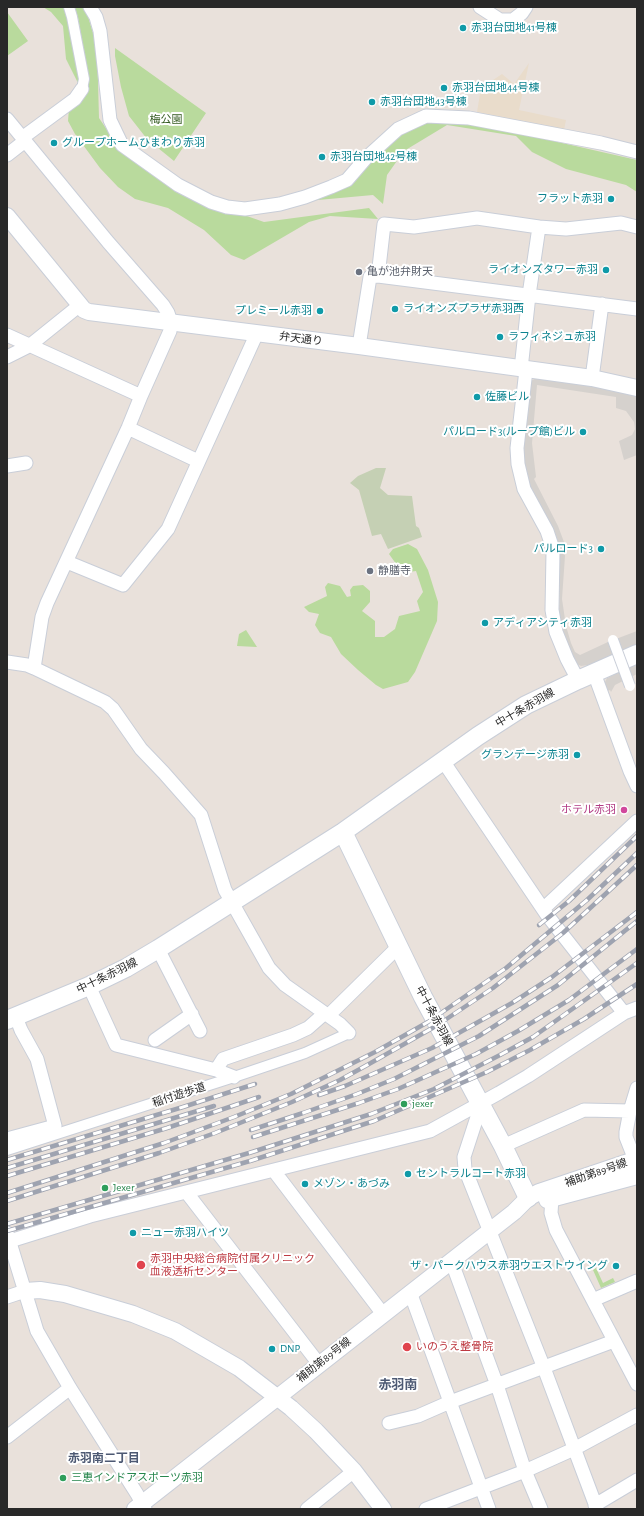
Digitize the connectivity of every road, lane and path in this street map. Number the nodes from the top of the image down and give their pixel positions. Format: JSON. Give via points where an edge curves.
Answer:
{"nodes":[{"id":1,"x":68,"y":7,"type":"edge"},
{"id":2,"x":90,"y":7,"type":"edge"},
{"id":3,"x":480,"y":7,"type":"edge"},
{"id":4,"x":526,"y":7,"type":"edge"},
{"id":5,"x":82,"y":89,"type":"joint"},
{"id":6,"x":7,"y":119,"type":"edge"},
{"id":7,"x":23,"y":140,"type":"junction"},
{"id":8,"x":637,"y":152,"type":"edge"},
{"id":9,"x":7,"y":155,"type":"edge"},
{"id":10,"x":7,"y":216,"type":"edge"},
{"id":11,"x":539,"y":227,"type":"junction"},
{"id":12,"x":637,"y":228,"type":"edge"},
{"id":13,"x":378,"y":276,"type":"junction"},
{"id":14,"x":529,"y":295,"type":"junction"},
{"id":15,"x":602,"y":304,"type":"junction"},
{"id":16,"x":80,"y":305,"type":"junction"},
{"id":17,"x":637,"y":309,"type":"edge"},
{"id":18,"x":171,"y":322,"type":"junction"},
{"id":19,"x":257,"y":333,"type":"junction"},
{"id":20,"x":7,"y":335,"type":"edge"},
{"id":21,"x":29,"y":346,"type":"junction"},
{"id":22,"x":359,"y":346,"type":"junction"},
{"id":23,"x":7,"y":357,"type":"edge"},
{"id":24,"x":523,"y":369,"type":"junction"},
{"id":25,"x":592,"y":378,"type":"junction"},
{"id":26,"x":637,"y":388,"type":"edge"},
{"id":27,"x":141,"y":396,"type":"junction"},
{"id":28,"x":128,"y":428,"type":"junction"},
{"id":29,"x":198,"y":461,"type":"junction"},
{"id":30,"x":26,"y":463,"type":"dead end"},
{"id":31,"x":7,"y":466,"type":"edge"},
{"id":32,"x":66,"y":562,"type":"junction"},
{"id":33,"x":613,"y":640,"type":"dead end"},
{"id":34,"x":637,"y":654,"type":"edge"},
{"id":35,"x":7,"y":662,"type":"edge"},
{"id":36,"x":34,"y":668,"type":"junction"},
{"id":37,"x":586,"y":676,"type":"junction"},
{"id":38,"x":630,"y":686,"type":"dead end"},
{"id":39,"x":443,"y":761,"type":"junction"},
{"id":40,"x":637,"y":786,"type":"edge"},
{"id":41,"x":637,"y":821,"type":"edge"},
{"id":42,"x":343,"y":832,"type":"junction"},
{"id":43,"x":232,"y":903,"type":"junction"},
{"id":44,"x":545,"y":912,"type":"junction"},
{"id":45,"x":399,"y":946,"type":"junction"},
{"id":46,"x":158,"y":950,"type":"junction"},
{"id":47,"x":89,"y":986,"type":"junction"},
{"id":48,"x":637,"y":1008,"type":"edge"},
{"id":49,"x":624,"y":1013,"type":"junction"},
{"id":50,"x":192,"y":1014,"type":"junction"},
{"id":51,"x":327,"y":1014,"type":"junction"},
{"id":52,"x":10,"y":1019,"type":"edge"},
{"id":53,"x":200,"y":1031,"type":"dead end"},
{"id":54,"x":349,"y":1033,"type":"joint"},
{"id":55,"x":155,"y":1040,"type":"dead end"},
{"id":56,"x":216,"y":1070,"type":"junction"},
{"id":57,"x":234,"y":1077,"type":"junction"},
{"id":58,"x":637,"y":1088,"type":"edge"},
{"id":59,"x":481,"y":1105,"type":"junction"},
{"id":60,"x":630,"y":1110,"type":"junction"},
{"id":61,"x":7,"y":1140,"type":"edge"},
{"id":62,"x":503,"y":1146,"type":"junction"},
{"id":63,"x":7,"y":1150,"type":"edge"},
{"id":64,"x":636,"y":1161,"type":"edge"},
{"id":65,"x":274,"y":1171,"type":"junction"},
{"id":66,"x":637,"y":1176,"type":"edge"},
{"id":67,"x":188,"y":1193,"type":"junction"},
{"id":68,"x":528,"y":1198,"type":"junction"},
{"id":69,"x":552,"y":1198,"type":"junction"},
{"id":70,"x":514,"y":1212,"type":"junction"},
{"id":71,"x":490,"y":1230,"type":"junction"},
{"id":72,"x":8,"y":1237,"type":"edge"},
{"id":73,"x":451,"y":1260,"type":"junction"},
{"id":74,"x":637,"y":1280,"type":"edge"},
{"id":75,"x":25,"y":1291,"type":"junction"},
{"id":76,"x":410,"y":1292,"type":"junction"},
{"id":77,"x":7,"y":1297,"type":"edge"},
{"id":78,"x":593,"y":1300,"type":"junction"},
{"id":79,"x":383,"y":1314,"type":"junction"},
{"id":80,"x":614,"y":1341,"type":"junction"},
{"id":81,"x":319,"y":1364,"type":"junction"},
{"id":82,"x":544,"y":1368,"type":"junction"},
{"id":83,"x":633,"y":1368,"type":"edge"},
{"id":84,"x":637,"y":1384,"type":"edge"},
{"id":85,"x":497,"y":1386,"type":"junction"},
{"id":86,"x":70,"y":1388,"type":"junction"},
{"id":87,"x":277,"y":1397,"type":"junction"},
{"id":88,"x":450,"y":1402,"type":"junction"},
{"id":89,"x":637,"y":1415,"type":"edge"},
{"id":90,"x":389,"y":1423,"type":"dead end"},
{"id":91,"x":7,"y":1437,"type":"edge"},
{"id":92,"x":574,"y":1450,"type":"junction"},
{"id":93,"x":354,"y":1470,"type":"junction"},
{"id":94,"x":526,"y":1471,"type":"junction"},
{"id":95,"x":637,"y":1480,"type":"edge"},
{"id":96,"x":481,"y":1488,"type":"junction"},
{"id":97,"x":141,"y":1507,"type":"edge"},
{"id":98,"x":596,"y":1507,"type":"edge"},
{"id":99,"x":307,"y":1509,"type":"edge"},
{"id":100,"x":383,"y":1509,"type":"edge"},
{"id":101,"x":426,"y":1509,"type":"edge"},
{"id":102,"x":489,"y":1509,"type":"edge"},
{"id":103,"x":541,"y":1509,"type":"edge"}],
"edges":[{"from":1,"to":5,"type":"street","via":[[84,79]]},
{"from":2,"to":8,"type":"street","via":[[100,31],[110,120],[122,145],[178,185],[227,208],[245,209],[280,204],[347,180],[366,158],[398,129],[426,116],[469,118]]},
{"from":3,"to":4,"type":"street","via":[[500,20],[513,20]]},
{"from":5,"to":7,"type":"street","via":[[75,99]]},
{"from":6,"to":7,"type":"street"},
{"from":7,"to":9,"type":"street"},
{"from":7,"to":18,"type":"street","via":[[163,305]]},
{"from":10,"to":16,"type":"street","name":"弁天通り"},
{"from":11,"to":12,"type":"street","via":[[566,229],[621,223]]},
{"from":11,"to":13,"type":"street","via":[[477,218],[414,227],[384,224]]},
{"from":11,"to":14,"type":"street"},
{"from":13,"to":14,"type":"street"},
{"from":13,"to":22,"type":"street","via":[[370,277]]},
{"from":14,"to":15,"type":"street"},
{"from":14,"to":24,"type":"street"},
{"from":15,"to":17,"type":"street"},
{"from":15,"to":25,"type":"street"},
{"from":16,"to":18,"type":"street","name":"弁天通り","via":[[89,312]]},
{"from":16,"to":21,"type":"street"},
{"from":18,"to":19,"type":"street","name":"弁天通り"},
{"from":18,"to":27,"type":"street","via":[[170,330]]},
{"from":19,"to":22,"type":"street","name":"弁天通り"},
{"from":19,"to":29,"type":"street"},
{"from":20,"to":21,"type":"street"},
{"from":21,"to":23,"type":"street"},
{"from":21,"to":27,"type":"street"},
{"from":22,"to":24,"type":"street","name":"弁天通り"},
{"from":24,"to":25,"type":"street","name":"弁天通り"},
{"from":24,"to":37,"type":"street","via":[[518,464],[524,490],[547,531],[554,552],[552,610],[556,632],[567,658]]},
{"from":25,"to":26,"type":"street","name":"弁天通り"},
{"from":27,"to":28,"type":"street"},
{"from":28,"to":29,"type":"street"},
{"from":28,"to":32,"type":"street"},
{"from":29,"to":32,"type":"street","via":[[168,529],[123,585]]},
{"from":30,"to":31,"type":"street"},
{"from":32,"to":36,"type":"street","via":[[42,617]]},
{"from":33,"to":38,"type":"street","bridge":true},
{"from":34,"to":37,"type":"main road","name":"中十条赤羽線"},
{"from":35,"to":36,"type":"street"},
{"from":36,"to":43,"type":"street","via":[[105,702],[113,709],[141,749],[201,815],[223,884]]},
{"from":37,"to":39,"type":"main road","name":"中十条赤羽線","via":[[526,705]]},
{"from":37,"to":40,"type":"street"},
{"from":39,"to":42,"type":"main road","name":"中十条赤羽線"},
{"from":39,"to":44,"type":"street"},
{"from":41,"to":44,"type":"street"},
{"from":42,"to":43,"type":"main road","name":"中十条赤羽線"},
{"from":42,"to":45,"type":"main road","name":"中十条赤羽線"},
{"from":43,"to":46,"type":"main road","name":"中十条赤羽線"},
{"from":43,"to":51,"type":"street","via":[[269,968],[286,985]]},
{"from":44,"to":49,"type":"street"},
{"from":45,"to":51,"type":"street"},
{"from":45,"to":59,"type":"main road","name":"中十条赤羽線","via":[[423,997]]},
{"from":46,"to":47,"type":"main road","name":"中十条赤羽線"},
{"from":46,"to":50,"type":"street"},
{"from":47,"to":52,"type":"main road","name":"中十条赤羽線"},
{"from":47,"to":56,"type":"street","via":[[116,1045]]},
{"from":48,"to":49,"type":"street"},
{"from":49,"to":59,"type":"street"},
{"from":50,"to":53,"type":"street"},
{"from":50,"to":55,"type":"street"},
{"from":51,"to":54,"type":"street"},
{"from":51,"to":56,"type":"street","via":[[293,1035],[223,1059]]},
{"from":52,"to":61,"type":"street","via":[[21,1030],[37,1059],[55,1126]]},
{"from":54,"to":57,"type":"street","name":"稲付遊歩道","via":[[304,1053]]},
{"from":56,"to":57,"type":"street"},
{"from":57,"to":63,"type":"street","name":"稲付遊歩道"},
{"from":58,"to":60,"type":"street"},
{"from":59,"to":62,"type":"main road","name":"中十条赤羽線"},
{"from":59,"to":65,"type":"street","via":[[430,1131]]},
{"from":59,"to":71,"type":"street","via":[[464,1157],[465,1169]]},
{"from":60,"to":62,"type":"street","via":[[584,1110]]},
{"from":60,"to":64,"type":"street","via":[[626,1137]]},
{"from":62,"to":68,"type":"main road","name":"中十条赤羽線"},
{"from":64,"to":68,"type":"street","name":"補助第89号線","via":[[539,1192]]},
{"from":65,"to":67,"type":"street"},
{"from":65,"to":79,"type":"street"},
{"from":66,"to":69,"type":"street","name":"補助第89号線"},
{"from":67,"to":72,"type":"street"},
{"from":67,"to":81,"type":"street"},
{"from":68,"to":70,"type":"street","name":"補助第89号線"},
{"from":69,"to":70,"type":"street","name":"補助第89号線"},
{"from":69,"to":78,"type":"street","via":[[551,1213],[556,1230]]},
{"from":70,"to":71,"type":"street","name":"補助第89号線"},
{"from":71,"to":73,"type":"street","name":"補助第89号線"},
{"from":71,"to":82,"type":"street"},
{"from":72,"to":75,"type":"street"},
{"from":73,"to":76,"type":"street","name":"補助第89号線"},
{"from":73,"to":85,"type":"street"},
{"from":74,"to":78,"type":"street"},
{"from":75,"to":77,"type":"street"},
{"from":75,"to":86,"type":"street","via":[[37,1331]]},
{"from":75,"to":87,"type":"street","via":[[40,1290],[65,1294],[147,1319],[175,1331],[226,1360]]},
{"from":76,"to":79,"type":"street","name":"補助第89号線"},
{"from":76,"to":88,"type":"street"},
{"from":78,"to":80,"type":"street"},
{"from":79,"to":81,"type":"street","name":"補助第89号線"},
{"from":80,"to":82,"type":"street"},
{"from":80,"to":83,"type":"street"},
{"from":81,"to":87,"type":"street","name":"補助第89号線"},
{"from":82,"to":85,"type":"street"},
{"from":82,"to":92,"type":"street"},
{"from":83,"to":84,"type":"street"},
{"from":85,"to":88,"type":"street"},
{"from":85,"to":94,"type":"street"},
{"from":86,"to":91,"type":"street"},
{"from":86,"to":97,"type":"street"},
{"from":87,"to":93,"type":"street","via":[[316,1431]]},
{"from":87,"to":97,"type":"street","name":"補助第89号線"},
{"from":88,"to":90,"type":"street","via":[[418,1416]]},
{"from":88,"to":96,"type":"street"},
{"from":89,"to":92,"type":"street"},
{"from":92,"to":94,"type":"street"},
{"from":92,"to":98,"type":"street"},
{"from":93,"to":99,"type":"street"},
{"from":93,"to":100,"type":"street"},
{"from":94,"to":96,"type":"street"},
{"from":94,"to":103,"type":"street"},
{"from":95,"to":98,"type":"street"},
{"from":96,"to":101,"type":"street"},
{"from":96,"to":102,"type":"street"}]}
